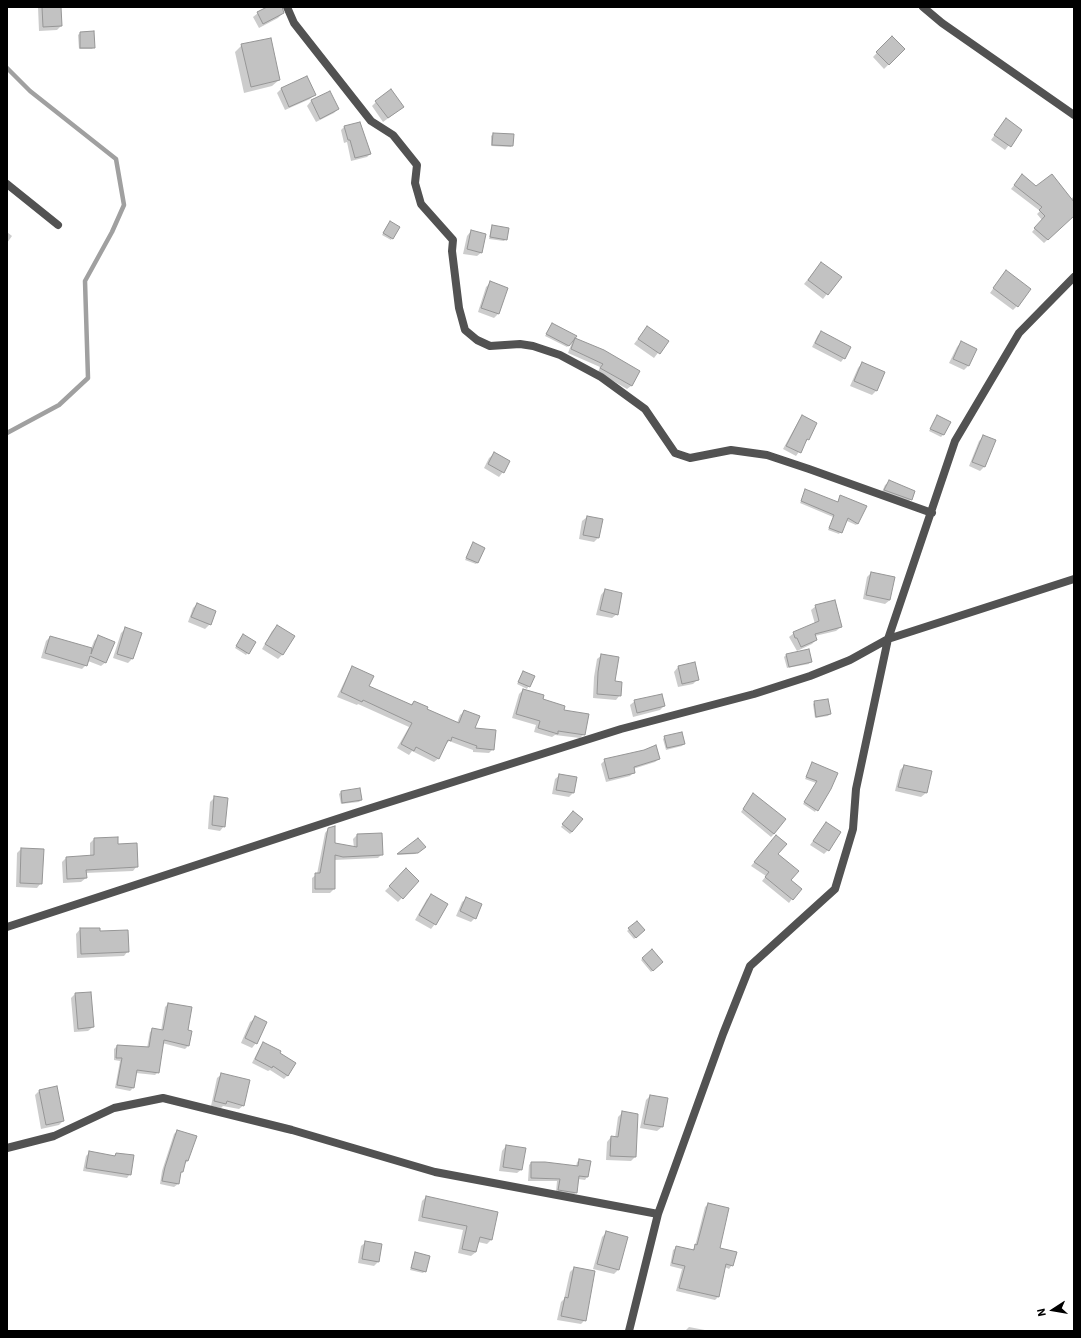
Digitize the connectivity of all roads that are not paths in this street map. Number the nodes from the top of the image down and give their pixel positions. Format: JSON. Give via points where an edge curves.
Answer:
{"nodes":[{"id":1,"x":287,"y":7,"type":"edge"},
{"id":2,"x":923,"y":7,"type":"edge"},
{"id":3,"x":1074,"y":115,"type":"edge"},
{"id":4,"x":7,"y":184,"type":"edge"},
{"id":5,"x":58,"y":225,"type":"dead end"},
{"id":6,"x":1074,"y":277,"type":"edge"},
{"id":7,"x":932,"y":513,"type":"junction"},
{"id":8,"x":1074,"y":579,"type":"edge"},
{"id":9,"x":888,"y":639,"type":"junction"},
{"id":10,"x":7,"y":927,"type":"edge"},
{"id":11,"x":7,"y":1148,"type":"edge"},
{"id":12,"x":658,"y":1214,"type":"junction"},
{"id":13,"x":629,"y":1331,"type":"edge"}],
"edges":[{"from":1,"to":7,"type":"street","via":[[294,23],[371,121],[393,135],[417,165],[416,183],[421,204],[453,240],[459,308],[465,330],[477,340],[490,346],[533,346],[560,355],[601,377],[645,409],[675,453],[690,458],[731,450],[767,455]]},
{"from":2,"to":3,"type":"street"},
{"from":4,"to":5,"type":"street"},
{"from":6,"to":7,"type":"street","via":[[1019,334],[955,441]]},
{"from":7,"to":9,"type":"street"},
{"from":8,"to":9,"type":"street"},
{"from":9,"to":10,"type":"street","via":[[850,660],[810,676],[754,694],[621,728]]},
{"from":9,"to":12,"type":"street","via":[[856,788],[853,829],[834,889],[750,966]]},
{"from":11,"to":12,"type":"street","via":[[54,1136],[114,1108],[163,1098],[292,1130],[435,1172]]},
{"from":12,"to":13,"type":"street"}]}
